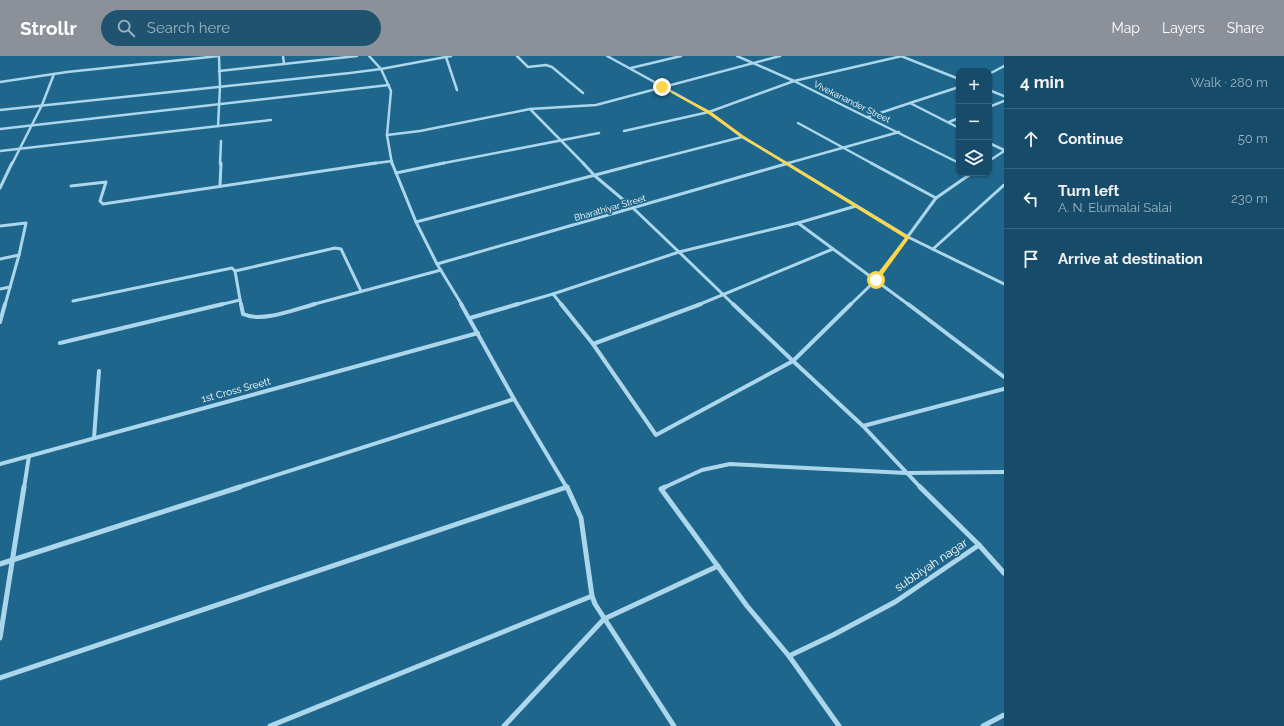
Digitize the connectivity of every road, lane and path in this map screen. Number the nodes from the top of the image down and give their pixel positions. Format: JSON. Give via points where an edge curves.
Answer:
{"nodes":[{"id":1,"x":219,"y":56,"type":"edge"},
{"id":2,"x":283,"y":56,"type":"edge"},
{"id":3,"x":357,"y":56,"type":"edge"},
{"id":4,"x":368,"y":56,"type":"edge"},
{"id":5,"x":430,"y":56,"type":"edge"},
{"id":6,"x":451,"y":56,"type":"edge"},
{"id":7,"x":517,"y":56,"type":"edge"},
{"id":8,"x":607,"y":56,"type":"edge"},
{"id":9,"x":681,"y":56,"type":"edge"},
{"id":10,"x":737,"y":56,"type":"edge"},
{"id":11,"x":780,"y":56,"type":"edge"},
{"id":12,"x":902,"y":56,"type":"edge"},
{"id":13,"x":446,"y":57,"type":"junction"},
{"id":14,"x":433,"y":59,"type":"junction"},
{"id":15,"x":754,"y":63,"type":"junction"},
{"id":16,"x":284,"y":64,"type":"junction"},
{"id":17,"x":1004,"y":66,"type":"edge"},
{"id":18,"x":381,"y":69,"type":"junction"},
{"id":19,"x":630,"y":69,"type":"junction"},
{"id":20,"x":219,"y":71,"type":"junction"},
{"id":21,"x":992,"y":72,"type":"edge"},
{"id":22,"x":54,"y":74,"type":"junction"},
{"id":23,"x":956,"y":78,"type":"edge"},
{"id":24,"x":794,"y":81,"type":"junction"},
{"id":25,"x":0,"y":82,"type":"edge"},
{"id":26,"x":388,"y":85,"type":"junction"},
{"id":27,"x":220,"y":87,"type":"junction"},
{"id":28,"x":662,"y":87,"type":"junction"},
{"id":29,"x":956,"y":88,"type":"edge"},
{"id":30,"x":457,"y":90,"type":"dead end"},
{"id":31,"x":992,"y":91,"type":"edge"},
{"id":32,"x":583,"y":93,"type":"dead end"},
{"id":33,"x":1004,"y":96,"type":"edge"},
{"id":34,"x":1004,"y":101,"type":"edge"},
{"id":35,"x":910,"y":103,"type":"junction"},
{"id":36,"x":219,"y":104,"type":"junction"},
{"id":37,"x":42,"y":105,"type":"junction"},
{"id":38,"x":992,"y":106,"type":"edge"},
{"id":39,"x":530,"y":109,"type":"junction"},
{"id":40,"x":0,"y":110,"type":"edge"},
{"id":41,"x":709,"y":112,"type":"junction"},
{"id":42,"x":867,"y":117,"type":"junction"},
{"id":43,"x":956,"y":119,"type":"edge"},
{"id":44,"x":270,"y":120,"type":"dead end"},
{"id":45,"x":949,"y":122,"type":"junction"},
{"id":46,"x":798,"y":123,"type":"dead end"},
{"id":47,"x":32,"y":126,"type":"junction"},
{"id":48,"x":218,"y":126,"type":"junction"},
{"id":49,"x":956,"y":126,"type":"edge"},
{"id":50,"x":0,"y":129,"type":"edge"},
{"id":51,"x":624,"y":130,"type":"dead end"},
{"id":52,"x":899,"y":132,"type":"junction"},
{"id":53,"x":599,"y":133,"type":"dead end"},
{"id":54,"x":387,"y":135,"type":"junction"},
{"id":55,"x":742,"y":137,"type":"junction"},
{"id":56,"x":560,"y":140,"type":"junction"},
{"id":57,"x":222,"y":141,"type":"dead end"},
{"id":58,"x":992,"y":144,"type":"edge"},
{"id":59,"x":842,"y":148,"type":"junction"},
{"id":60,"x":20,"y":149,"type":"junction"},
{"id":61,"x":1004,"y":150,"type":"edge"},
{"id":62,"x":0,"y":151,"type":"edge"},
{"id":63,"x":992,"y":159,"type":"edge"},
{"id":64,"x":392,"y":161,"type":"junction"},
{"id":65,"x":956,"y":161,"type":"edge"},
{"id":66,"x":786,"y":164,"type":"junction"},
{"id":67,"x":396,"y":173,"type":"junction"},
{"id":68,"x":596,"y":176,"type":"junction"},
{"id":69,"x":968,"y":176,"type":"edge"},
{"id":70,"x":1004,"y":185,"type":"edge"},
{"id":71,"x":71,"y":186,"type":"dead end"},
{"id":72,"x":220,"y":186,"type":"junction"},
{"id":73,"x":0,"y":188,"type":"edge"},
{"id":74,"x":936,"y":198,"type":"junction"},
{"id":75,"x":856,"y":206,"type":"junction"},
{"id":76,"x":634,"y":208,"type":"junction"},
{"id":77,"x":416,"y":222,"type":"junction"},
{"id":78,"x":798,"y":223,"type":"junction"},
{"id":79,"x":0,"y":226,"type":"edge"},
{"id":80,"x":908,"y":237,"type":"junction"},
{"id":81,"x":834,"y":249,"type":"junction"},
{"id":82,"x":933,"y":249,"type":"junction"},
{"id":83,"x":680,"y":252,"type":"junction"},
{"id":84,"x":19,"y":255,"type":"junction"},
{"id":85,"x":0,"y":259,"type":"edge"},
{"id":86,"x":437,"y":264,"type":"junction"},
{"id":87,"x":441,"y":270,"type":"junction"},
{"id":88,"x":235,"y":271,"type":"junction"},
{"id":89,"x":876,"y":280,"type":"junction"},
{"id":90,"x":1004,"y":284,"type":"edge"},
{"id":91,"x":10,"y":287,"type":"junction"},
{"id":92,"x":0,"y":289,"type":"edge"},
{"id":93,"x":361,"y":291,"type":"junction"},
{"id":94,"x":553,"y":294,"type":"junction"},
{"id":95,"x":725,"y":294,"type":"junction"},
{"id":96,"x":240,"y":300,"type":"junction"},
{"id":97,"x":73,"y":301,"type":"dead end"},
{"id":98,"x":470,"y":318,"type":"junction"},
{"id":99,"x":0,"y":322,"type":"edge"},
{"id":100,"x":478,"y":333,"type":"junction"},
{"id":101,"x":60,"y":343,"type":"dead end"},
{"id":102,"x":593,"y":344,"type":"junction"},
{"id":103,"x":793,"y":361,"type":"junction"},
{"id":104,"x":99,"y":371,"type":"dead end"},
{"id":105,"x":1004,"y":377,"type":"edge"},
{"id":106,"x":1004,"y":389,"type":"edge"},
{"id":107,"x":514,"y":399,"type":"junction"},
{"id":108,"x":863,"y":426,"type":"junction"},
{"id":109,"x":94,"y":438,"type":"junction"},
{"id":110,"x":29,"y":456,"type":"junction"},
{"id":111,"x":0,"y":464,"type":"edge"},
{"id":112,"x":1004,"y":472,"type":"edge"},
{"id":113,"x":906,"y":473,"type":"junction"},
{"id":114,"x":567,"y":487,"type":"junction"},
{"id":115,"x":979,"y":545,"type":"junction"},
{"id":116,"x":13,"y":560,"type":"junction"},
{"id":117,"x":0,"y":564,"type":"edge"},
{"id":118,"x":718,"y":566,"type":"junction"},
{"id":119,"x":1004,"y":573,"type":"edge"},
{"id":120,"x":592,"y":596,"type":"junction"},
{"id":121,"x":604,"y":619,"type":"junction"},
{"id":122,"x":0,"y":638,"type":"edge"},
{"id":123,"x":789,"y":656,"type":"junction"},
{"id":124,"x":0,"y":678,"type":"edge"},
{"id":125,"x":1004,"y":715,"type":"edge"},
{"id":126,"x":270,"y":726,"type":"edge"},
{"id":127,"x":504,"y":726,"type":"edge"},
{"id":128,"x":674,"y":726,"type":"edge"},
{"id":129,"x":838,"y":726,"type":"edge"},
{"id":130,"x":984,"y":726,"type":"edge"}],
"edges":[{"from":1,"to":20,"type":"street"},
{"from":1,"to":22,"type":"street"},
{"from":2,"to":16,"type":"street"},
{"from":3,"to":16,"type":"street"},
{"from":4,"to":18,"type":"street"},
{"from":5,"to":14,"type":"street"},
{"from":6,"to":13,"type":"street"},
{"from":7,"to":32,"type":"street","via":[[528,67],[546,65],[552,68]]},
{"from":8,"to":19,"type":"street"},
{"from":9,"to":19,"type":"street"},
{"from":10,"to":15,"type":"street","name":"Vivekanander Street"},
{"from":11,"to":15,"type":"street"},
{"from":12,"to":23,"type":"street"},
{"from":12,"to":24,"type":"street"},
{"from":13,"to":14,"type":"street"},
{"from":13,"to":30,"type":"street"},
{"from":14,"to":18,"type":"street"},
{"from":15,"to":24,"type":"street","name":"Vivekanander Street"},
{"from":15,"to":28,"type":"street"},
{"from":16,"to":20,"type":"street"},
{"from":17,"to":21,"type":"street"},
{"from":18,"to":26,"type":"street"},
{"from":18,"to":27,"type":"street"},
{"from":19,"to":28,"type":"street"},
{"from":20,"to":27,"type":"street"},
{"from":22,"to":25,"type":"street"},
{"from":22,"to":37,"type":"street"},
{"from":24,"to":41,"type":"street"},
{"from":24,"to":42,"type":"street","name":"Vivekanander Street"},
{"from":26,"to":36,"type":"street"},
{"from":26,"to":54,"type":"street","via":[[391,91]]},
{"from":27,"to":36,"type":"street"},
{"from":27,"to":37,"type":"street"},
{"from":28,"to":39,"type":"street","via":[[596,105]]},
{"from":28,"to":41,"type":"street"},
{"from":29,"to":35,"type":"street"},
{"from":31,"to":33,"type":"street"},
{"from":34,"to":38,"type":"street"},
{"from":35,"to":42,"type":"street"},
{"from":35,"to":45,"type":"street"},
{"from":36,"to":47,"type":"street"},
{"from":36,"to":48,"type":"street"},
{"from":37,"to":40,"type":"street"},
{"from":37,"to":47,"type":"street"},
{"from":39,"to":54,"type":"street"},
{"from":39,"to":56,"type":"street"},
{"from":41,"to":51,"type":"street"},
{"from":41,"to":55,"type":"street"},
{"from":42,"to":52,"type":"street","name":"Vivekanander Street"},
{"from":43,"to":45,"type":"street"},
{"from":44,"to":48,"type":"street"},
{"from":45,"to":49,"type":"street"},
{"from":46,"to":59,"type":"street"},
{"from":47,"to":50,"type":"street"},
{"from":47,"to":60,"type":"street"},
{"from":48,"to":60,"type":"street"},
{"from":52,"to":59,"type":"street","name":"Bharathiyar Street"},
{"from":52,"to":65,"type":"street","name":"Vivekanander Street"},
{"from":53,"to":56,"type":"street"},
{"from":54,"to":64,"type":"street"},
{"from":55,"to":66,"type":"street"},
{"from":55,"to":68,"type":"street"},
{"from":56,"to":67,"type":"street"},
{"from":56,"to":68,"type":"street"},
{"from":57,"to":72,"type":"street"},
{"from":58,"to":61,"type":"street"},
{"from":59,"to":66,"type":"street","name":"Bharathiyar Street"},
{"from":59,"to":74,"type":"street"},
{"from":60,"to":62,"type":"street"},
{"from":60,"to":73,"type":"street"},
{"from":61,"to":63,"type":"street"},
{"from":64,"to":67,"type":"street"},
{"from":64,"to":72,"type":"street"},
{"from":66,"to":75,"type":"street"},
{"from":66,"to":76,"type":"street","name":"Bharathiyar Street"},
{"from":67,"to":77,"type":"street"},
{"from":68,"to":76,"type":"street"},
{"from":68,"to":77,"type":"street"},
{"from":69,"to":74,"type":"street"},
{"from":70,"to":82,"type":"street"},
{"from":71,"to":72,"type":"street","via":[[106,182],[100,202],[103,204]]},
{"from":74,"to":80,"type":"street"},
{"from":75,"to":78,"type":"street"},
{"from":75,"to":80,"type":"street"},
{"from":76,"to":83,"type":"street"},
{"from":76,"to":86,"type":"street","name":"Bharathiyar Street"},
{"from":77,"to":86,"type":"street"},
{"from":78,"to":81,"type":"street"},
{"from":78,"to":83,"type":"street"},
{"from":79,"to":84,"type":"street","via":[[26,223]]},
{"from":80,"to":82,"type":"street"},
{"from":80,"to":89,"type":"street"},
{"from":81,"to":89,"type":"street"},
{"from":81,"to":95,"type":"street"},
{"from":82,"to":90,"type":"street"},
{"from":83,"to":94,"type":"street"},
{"from":83,"to":95,"type":"street"},
{"from":84,"to":85,"type":"street"},
{"from":84,"to":91,"type":"street"},
{"from":86,"to":87,"type":"street"},
{"from":87,"to":93,"type":"street"},
{"from":87,"to":98,"type":"street"},
{"from":88,"to":93,"type":"street","via":[[335,248],[342,249]]},
{"from":88,"to":96,"type":"street"},
{"from":88,"to":97,"type":"street","via":[[227,268]]},
{"from":89,"to":103,"type":"street"},
{"from":89,"to":105,"type":"street"},
{"from":91,"to":92,"type":"street"},
{"from":91,"to":99,"type":"street"},
{"from":93,"to":96,"type":"street","via":[[255,318],[243,314]]},
{"from":94,"to":98,"type":"street"},
{"from":94,"to":102,"type":"street"},
{"from":95,"to":102,"type":"street"},
{"from":95,"to":103,"type":"street"},
{"from":96,"to":101,"type":"street"},
{"from":98,"to":100,"type":"street"},
{"from":100,"to":107,"type":"street"},
{"from":100,"to":109,"type":"street","name":"1st Cross Sreett"},
{"from":102,"to":103,"type":"street","via":[[656,434]]},
{"from":103,"to":108,"type":"street"},
{"from":104,"to":109,"type":"street"},
{"from":106,"to":108,"type":"street"},
{"from":107,"to":114,"type":"street"},
{"from":107,"to":116,"type":"street"},
{"from":108,"to":113,"type":"street"},
{"from":109,"to":110,"type":"street","name":"1st Cross Sreett"},
{"from":110,"to":111,"type":"street","name":"1st Cross Sreett"},
{"from":110,"to":116,"type":"street"},
{"from":112,"to":113,"type":"street"},
{"from":113,"to":115,"type":"street"},
{"from":113,"to":118,"type":"street","via":[[730,464],[702,470],[661,489]]},
{"from":114,"to":120,"type":"street","via":[[581,518]]},
{"from":114,"to":124,"type":"street"},
{"from":115,"to":119,"type":"street"},
{"from":115,"to":123,"type":"street","name":"subbiyah nagar","via":[[895,602]]},
{"from":116,"to":117,"type":"street"},
{"from":116,"to":122,"type":"street"},
{"from":118,"to":121,"type":"street"},
{"from":118,"to":123,"type":"street","via":[[747,606]]},
{"from":120,"to":121,"type":"street"},
{"from":120,"to":126,"type":"street"},
{"from":121,"to":127,"type":"street"},
{"from":121,"to":128,"type":"street"},
{"from":123,"to":129,"type":"street"},
{"from":125,"to":130,"type":"street"}]}
